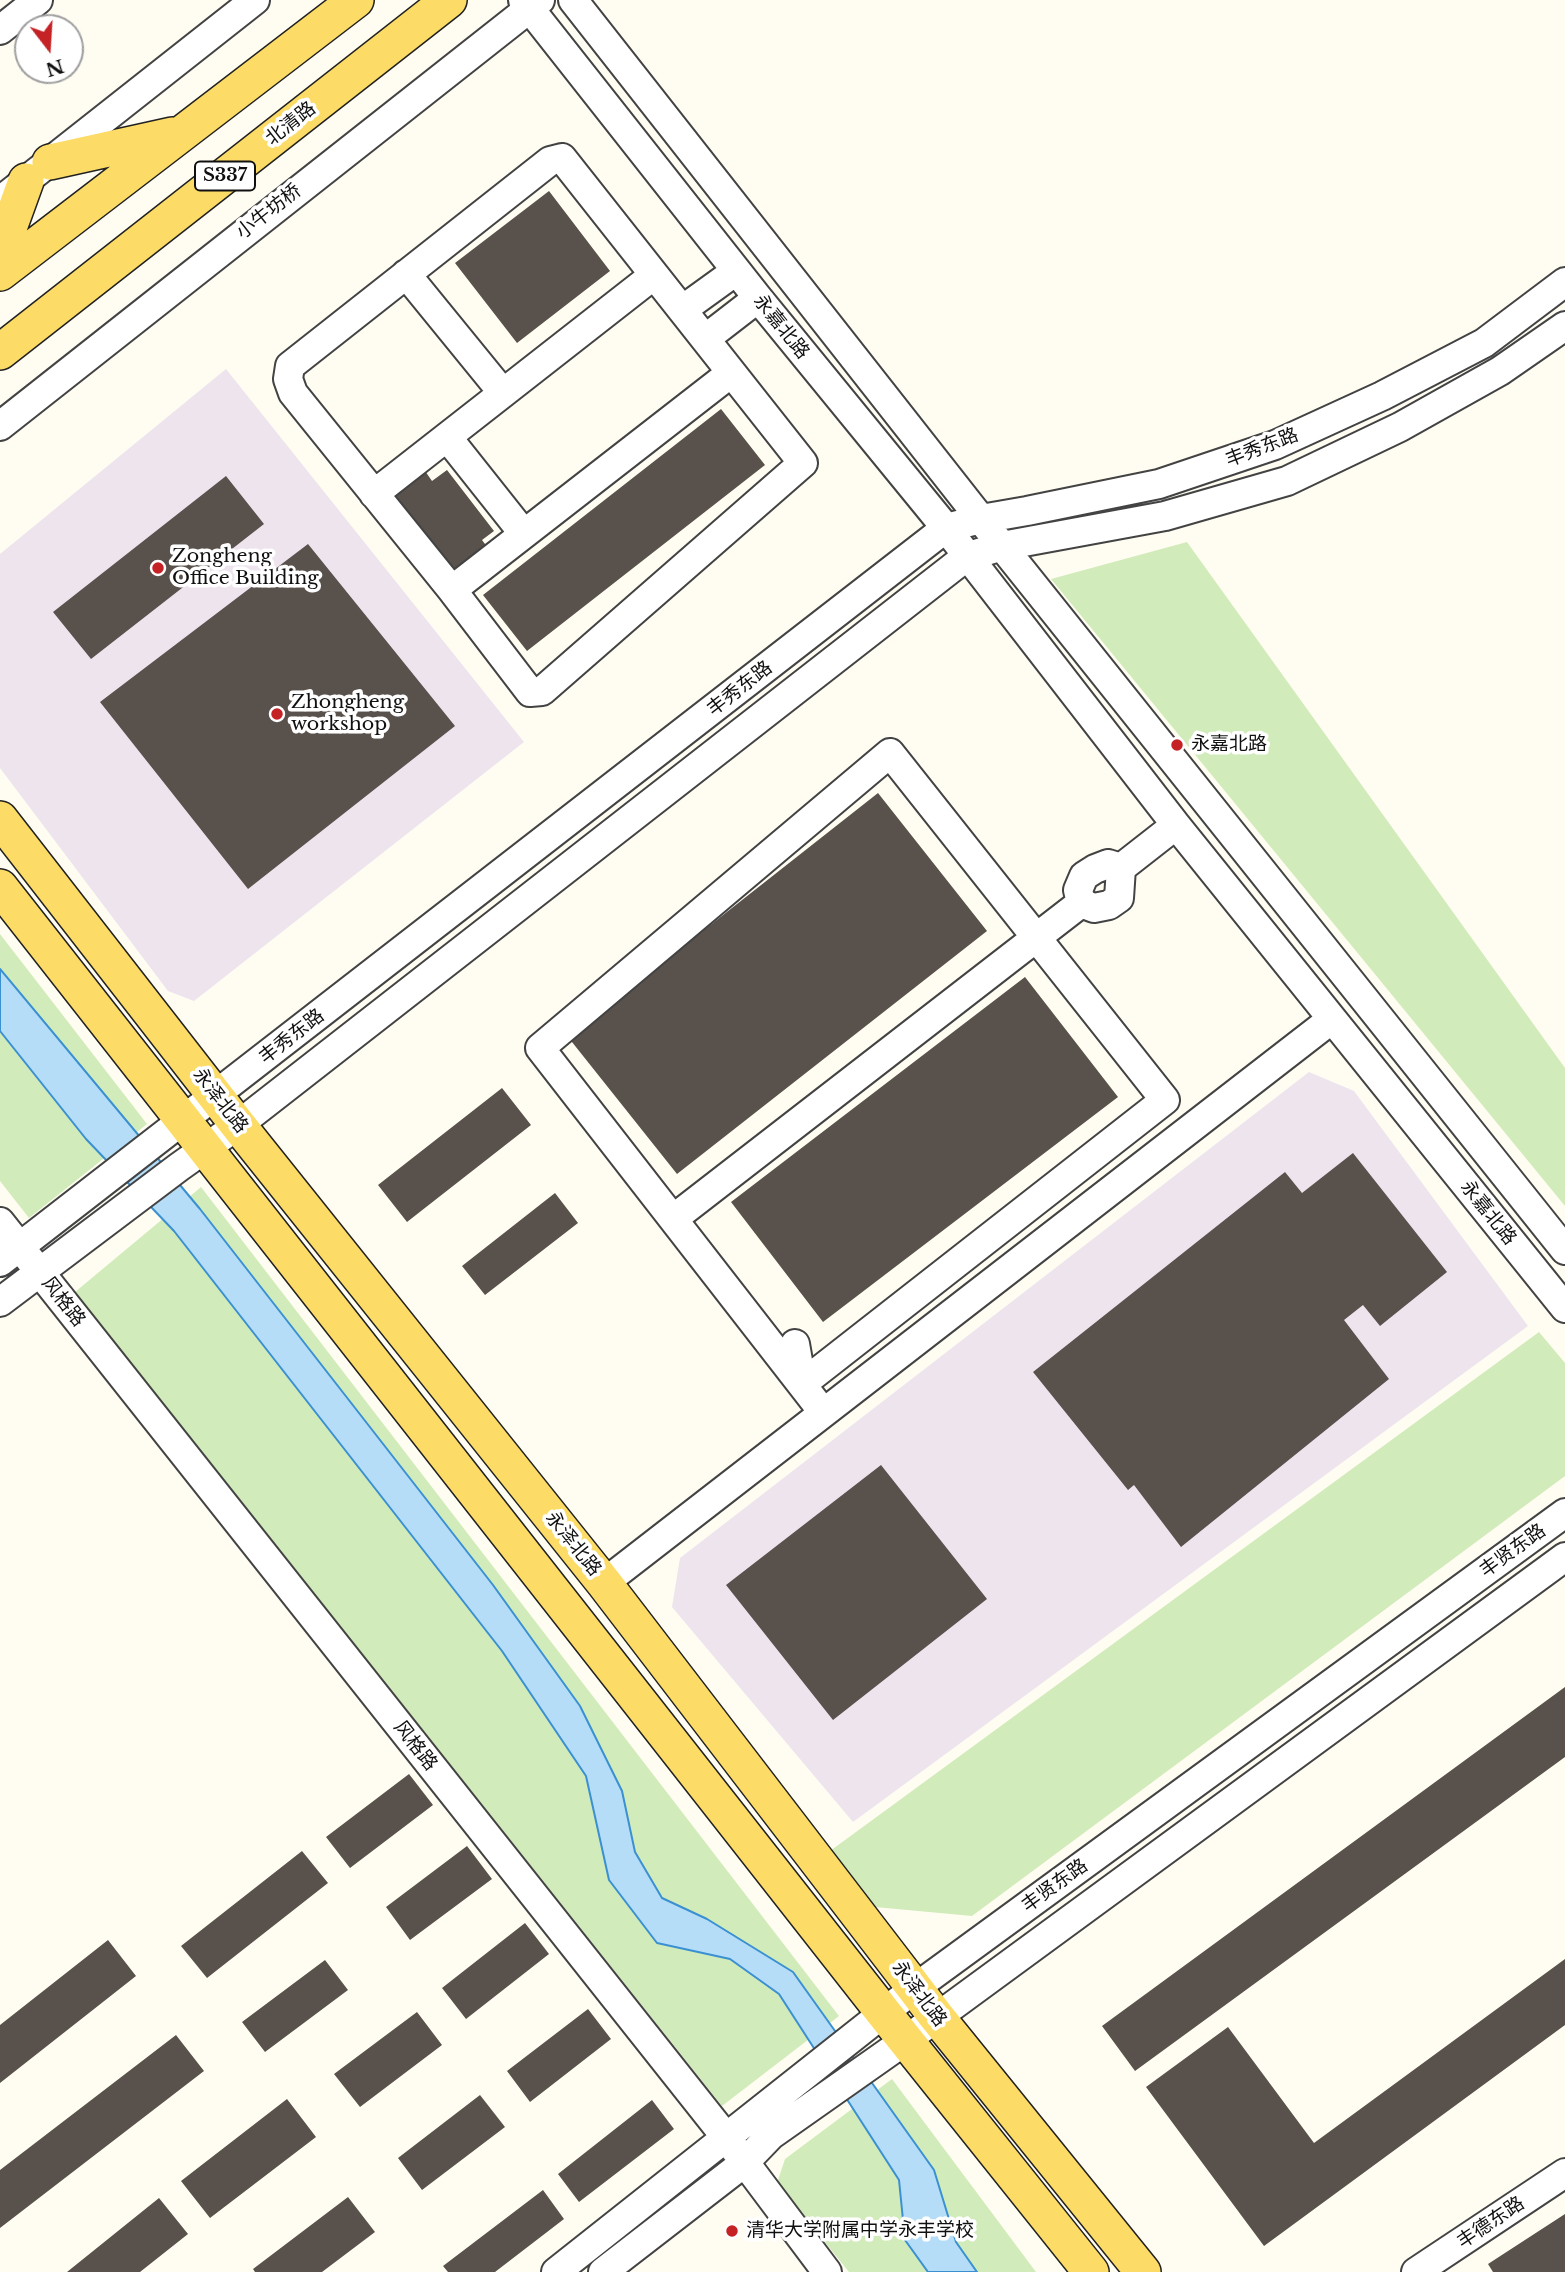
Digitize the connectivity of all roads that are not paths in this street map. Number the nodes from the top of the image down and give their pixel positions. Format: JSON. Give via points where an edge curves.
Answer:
{"nodes":[{"id":1,"x":38,"y":0,"type":"edge"},
{"id":2,"x":255,"y":0,"type":"edge"},
{"id":3,"x":356,"y":0,"type":"edge"},
{"id":4,"x":449,"y":0,"type":"edge"},
{"id":5,"x":573,"y":0,"type":"edge"},
{"id":6,"x":530,"y":3,"type":"edge"},
{"id":7,"x":0,"y":30,"type":"edge"},
{"id":8,"x":183,"y":133,"type":"junction"},
{"id":9,"x":25,"y":181,"type":"edge"},
{"id":10,"x":0,"y":253,"type":"edge"},
{"id":11,"x":736,"y":271,"type":"junction"},
{"id":12,"x":0,"y":273,"type":"edge"},
{"id":13,"x":406,"y":274,"type":"junction"},
{"id":14,"x":654,"y":275,"type":"junction"},
{"id":15,"x":1565,"y":282,"type":"edge"},
{"id":16,"x":758,"y":298,"type":"junction"},
{"id":17,"x":682,"y":310,"type":"junction"},
{"id":18,"x":1565,"y":326,"type":"edge"},
{"id":19,"x":705,"y":339,"type":"junction"},
{"id":20,"x":0,"y":352,"type":"edge"},
{"id":21,"x":732,"y":373,"type":"junction"},
{"id":22,"x":503,"y":393,"type":"junction"},
{"id":23,"x":0,"y":426,"type":"edge"},
{"id":24,"x":447,"y":437,"type":"junction"},
{"id":25,"x":373,"y":494,"type":"junction"},
{"id":26,"x":981,"y":519,"type":"junction"},
{"id":27,"x":946,"y":528,"type":"junction"},
{"id":28,"x":524,"y":534,"type":"junction"},
{"id":29,"x":1002,"y":545,"type":"junction"},
{"id":30,"x":966,"y":556,"type":"junction"},
{"id":31,"x":452,"y":590,"type":"junction"},
{"id":32,"x":0,"y":819,"type":"edge"},
{"id":33,"x":1176,"y":825,"type":"junction"},
{"id":34,"x":0,"y":887,"type":"edge"},
{"id":35,"x":1037,"y":939,"type":"junction"},
{"id":36,"x":1332,"y":1019,"type":"junction"},
{"id":37,"x":216,"y":1096,"type":"junction"},
{"id":38,"x":238,"y":1125,"type":"junction"},
{"id":39,"x":170,"y":1131,"type":"junction"},
{"id":40,"x":192,"y":1158,"type":"junction"},
{"id":41,"x":673,"y":1219,"type":"junction"},
{"id":42,"x":0,"y":1222,"type":"edge"},
{"id":43,"x":1565,"y":1250,"type":"edge"},
{"id":44,"x":10,"y":1254,"type":"edge"},
{"id":45,"x":40,"y":1272,"type":"junction"},
{"id":46,"x":0,"y":1302,"type":"edge"},
{"id":47,"x":1565,"y":1308,"type":"edge"},
{"id":48,"x":795,"y":1344,"type":"dead end"},
{"id":49,"x":802,"y":1384,"type":"junction"},
{"id":50,"x":824,"y":1412,"type":"junction"},
{"id":51,"x":1565,"y":1513,"type":"edge"},
{"id":52,"x":1565,"y":1557,"type":"edge"},
{"id":53,"x":604,"y":1583,"type":"junction"},
{"id":54,"x":915,"y":1988,"type":"junction"},
{"id":55,"x":883,"y":2012,"type":"junction"},
{"id":56,"x":936,"y":2016,"type":"junction"},
{"id":57,"x":906,"y":2040,"type":"junction"},
{"id":58,"x":762,"y":2124,"type":"junction"},
{"id":59,"x":725,"y":2136,"type":"junction"},
{"id":60,"x":744,"y":2163,"type":"junction"},
{"id":61,"x":1565,"y":2173,"type":"edge"},
{"id":62,"x":555,"y":2272,"type":"edge"},
{"id":63,"x":603,"y":2272,"type":"edge"},
{"id":64,"x":827,"y":2272,"type":"edge"},
{"id":65,"x":1091,"y":2272,"type":"edge"},
{"id":66,"x":1143,"y":2272,"type":"edge"},
{"id":67,"x":1416,"y":2272,"type":"edge"}],
"edges":[{"from":1,"to":7,"type":"street"},
{"from":2,"to":9,"type":"street"},
{"from":3,"to":8,"type":"main road"},
{"from":4,"to":20,"type":"main road","name":"北清路","number":"S337"},
{"from":5,"to":26,"type":"street","name":"永嘉北路"},
{"from":6,"to":11,"type":"street","name":"永嘉北路"},
{"from":6,"to":23,"type":"street","name":"小牛坊桥"},
{"from":8,"to":9,"type":"main road"},
{"from":8,"to":12,"type":"main road"},
{"from":9,"to":10,"type":"main road"},
{"from":11,"to":16,"type":"street","name":"永嘉北路"},
{"from":11,"to":17,"type":"street"},
{"from":13,"to":14,"type":"street","via":[[550,161],[562,158]]},
{"from":13,"to":22,"type":"street"},
{"from":13,"to":25,"type":"street","via":[[289,366],[293,393]]},
{"from":14,"to":17,"type":"street"},
{"from":14,"to":22,"type":"street"},
{"from":15,"to":26,"type":"street","name":"丰秀东路","via":[[1484,343],[1275,445],[1159,484]]},
{"from":16,"to":19,"type":"street"},
{"from":16,"to":27,"type":"street","name":"永嘉北路"},
{"from":17,"to":19,"type":"street"},
{"from":18,"to":29,"type":"street","name":"丰秀东路","via":[[1500,371],[1400,427],[1287,481],[1165,516]]},
{"from":19,"to":21,"type":"street"},
{"from":21,"to":28,"type":"street"},
{"from":21,"to":31,"type":"street","via":[[803,463],[542,691],[530,692]]},
{"from":22,"to":24,"type":"street"},
{"from":24,"to":25,"type":"street"},
{"from":24,"to":28,"type":"street"},
{"from":25,"to":31,"type":"street"},
{"from":26,"to":27,"type":"street","name":"丰秀东路"},
{"from":26,"to":29,"type":"street","name":"永嘉北路"},
{"from":27,"to":30,"type":"street","name":"永嘉北路"},
{"from":27,"to":37,"type":"street","name":"丰秀东路"},
{"from":28,"to":31,"type":"street"},
{"from":29,"to":30,"type":"street","name":"丰秀东路"},
{"from":29,"to":43,"type":"street","name":"永嘉北路"},
{"from":30,"to":33,"type":"street","name":"永嘉北路"},
{"from":30,"to":38,"type":"street","name":"丰秀东路"},
{"from":32,"to":37,"type":"main road","name":"永泽北路"},
{"from":33,"to":35,"type":"street","via":[[1121,868],[1108,864],[1084,876],[1078,890],[1081,903]]},
{"from":33,"to":36,"type":"street","name":"永嘉北路"},
{"from":34,"to":39,"type":"main road","name":"永泽北路"},
{"from":35,"to":41,"type":"street"},
{"from":35,"to":41,"type":"street","via":[[890,753],[540,1048]]},
{"from":35,"to":49,"type":"street","via":[[1166,1100]]},
{"from":36,"to":47,"type":"street","name":"永嘉北路"},
{"from":36,"to":50,"type":"street"},
{"from":37,"to":38,"type":"main road","name":"永泽北路"},
{"from":37,"to":39,"type":"street","name":"丰秀东路"},
{"from":38,"to":40,"type":"street","name":"丰秀东路"},
{"from":38,"to":53,"type":"main road","name":"永泽北路"},
{"from":39,"to":40,"type":"main road","name":"永泽北路"},
{"from":39,"to":44,"type":"street","name":"丰秀东路"},
{"from":40,"to":45,"type":"street","name":"丰秀东路"},
{"from":40,"to":55,"type":"main road","name":"永泽北路"},
{"from":41,"to":49,"type":"street"},
{"from":42,"to":44,"type":"street","name":"风格路"},
{"from":44,"to":45,"type":"street","name":"风格路"},
{"from":45,"to":46,"type":"street","name":"丰秀东路"},
{"from":45,"to":59,"type":"street","name":"风格路"},
{"from":48,"to":49,"type":"street"},
{"from":49,"to":50,"type":"street"},
{"from":50,"to":53,"type":"street"},
{"from":51,"to":54,"type":"street","name":"丰贤东路"},
{"from":52,"to":56,"type":"street","name":"丰贤东路"},
{"from":53,"to":54,"type":"main road","name":"永泽北路"},
{"from":54,"to":55,"type":"street","name":"丰贤东路"},
{"from":54,"to":56,"type":"main road","name":"永泽北路"},
{"from":55,"to":57,"type":"main road","name":"永泽北路"},
{"from":55,"to":58,"type":"street","name":"丰贤东路"},
{"from":56,"to":57,"type":"street","name":"丰贤东路"},
{"from":56,"to":66,"type":"main road","name":"永泽北路"},
{"from":57,"to":58,"type":"street","name":"丰贤东路"},
{"from":57,"to":65,"type":"main road","name":"永泽北路"},
{"from":58,"to":59,"type":"street","name":"丰贤东路"},
{"from":58,"to":60,"type":"street","name":"丰贤东路"},
{"from":59,"to":60,"type":"street","name":"风格路"},
{"from":59,"to":62,"type":"street","name":"丰贤东路"},
{"from":60,"to":63,"type":"street","name":"丰贤东路"},
{"from":60,"to":64,"type":"street","name":"风格路"},
{"from":61,"to":67,"type":"street","name":"丰德东路"}]}
